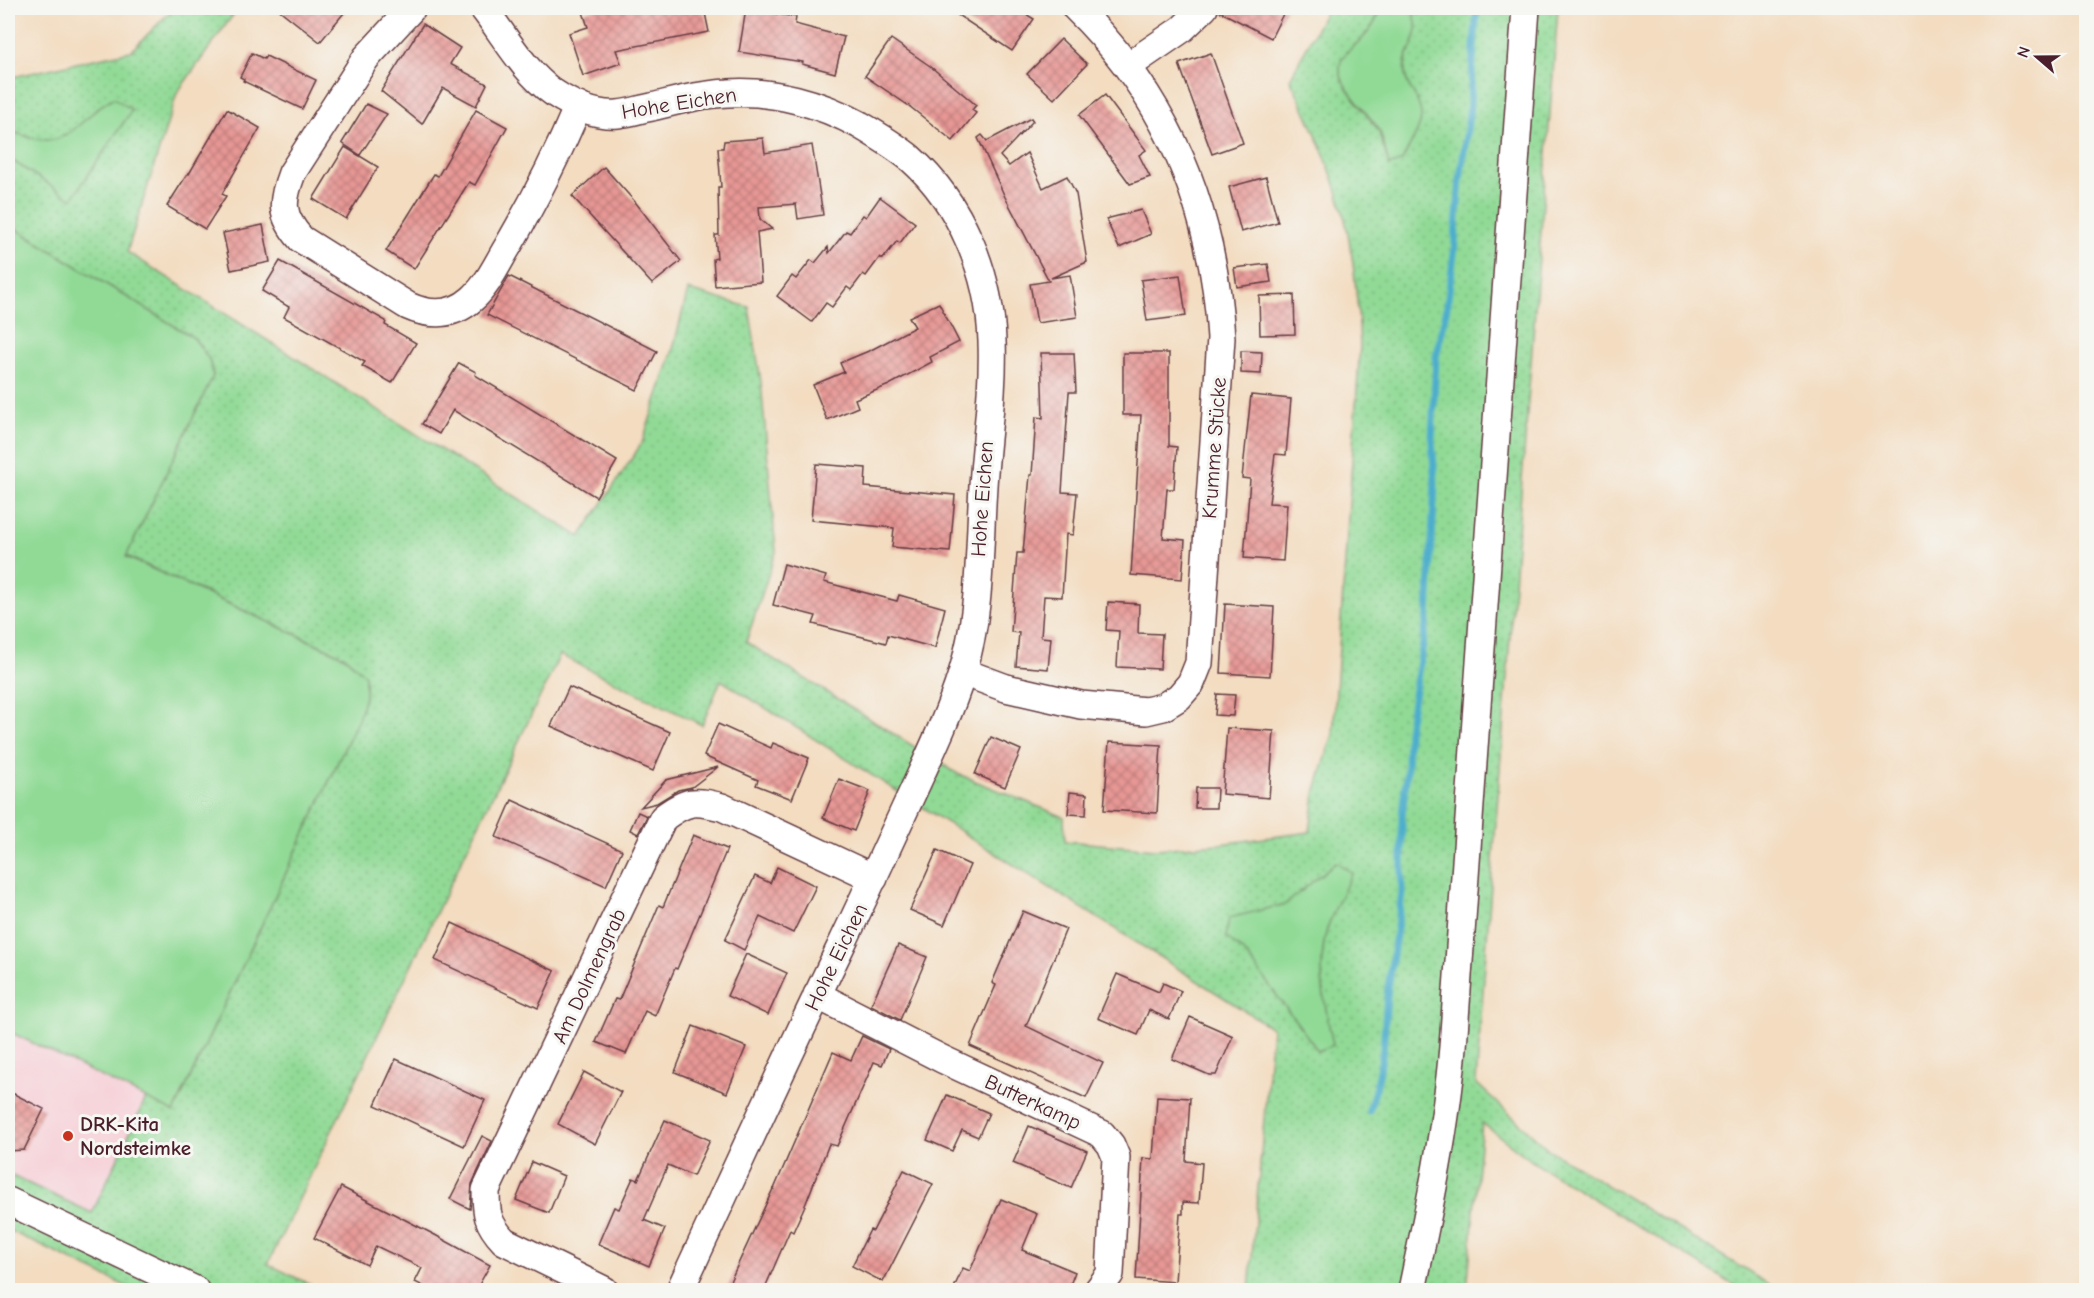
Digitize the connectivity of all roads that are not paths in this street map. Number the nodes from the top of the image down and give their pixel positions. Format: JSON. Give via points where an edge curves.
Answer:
{"nodes":[{"id":1,"x":412,"y":8,"type":"edge"},
{"id":2,"x":483,"y":8,"type":"edge"},
{"id":3,"x":1076,"y":8,"type":"edge"},
{"id":4,"x":1204,"y":8,"type":"edge"},
{"id":5,"x":1526,"y":8,"type":"edge"},
{"id":6,"x":1128,"y":66,"type":"junction"},
{"id":7,"x":578,"y":106,"type":"junction"},
{"id":8,"x":963,"y":672,"type":"junction"},
{"id":9,"x":874,"y":878,"type":"junction"},
{"id":10,"x":817,"y":995,"type":"junction"},
{"id":11,"x":8,"y":1200,"type":"edge"},
{"id":12,"x":195,"y":1290,"type":"edge"},
{"id":13,"x":604,"y":1290,"type":"edge"},
{"id":14,"x":680,"y":1290,"type":"edge"},
{"id":15,"x":1098,"y":1290,"type":"edge"},
{"id":16,"x":1412,"y":1290,"type":"edge"}],
"edges":[{"from":1,"to":7,"type":"street","via":[[366,58],[292,173],[285,192],[284,212],[301,239],[408,306],[423,313],[454,310],[472,299],[487,282]]},
{"from":2,"to":7,"type":"street","name":"Hohe Eichen","via":[[537,79]]},
{"from":3,"to":6,"type":"street","name":"Krumme Stücke"},
{"from":4,"to":6,"type":"street","via":[[1182,29]]},
{"from":5,"to":16,"type":"street","via":[[1454,1047]]},
{"from":6,"to":8,"type":"street","name":"Krumme Stücke","via":[[1149,98],[1186,173],[1207,234],[1218,297],[1220,373],[1199,663],[1179,697],[1146,711],[1081,705],[1006,688]]},
{"from":7,"to":8,"type":"street","name":"Hohe Eichen","via":[[619,114],[687,98],[745,92],[797,100],[853,121],[886,140],[937,187],[958,218],[976,256],[990,311],[992,341],[976,599]]},
{"from":8,"to":9,"type":"street","name":"Hohe Eichen"},
{"from":9,"to":10,"type":"street","name":"Hohe Eichen"},
{"from":9,"to":13,"type":"street","name":"Am Dolmengrab","via":[[722,807],[699,801],[679,806],[663,818],[486,1190],[486,1213],[492,1229],[504,1240]]},
{"from":10,"to":14,"type":"street","name":"Hohe Eichen"},
{"from":10,"to":15,"type":"street","name":"Butterkamp","via":[[1102,1134],[1116,1157],[1110,1274]]},
{"from":11,"to":12,"type":"street"}]}
